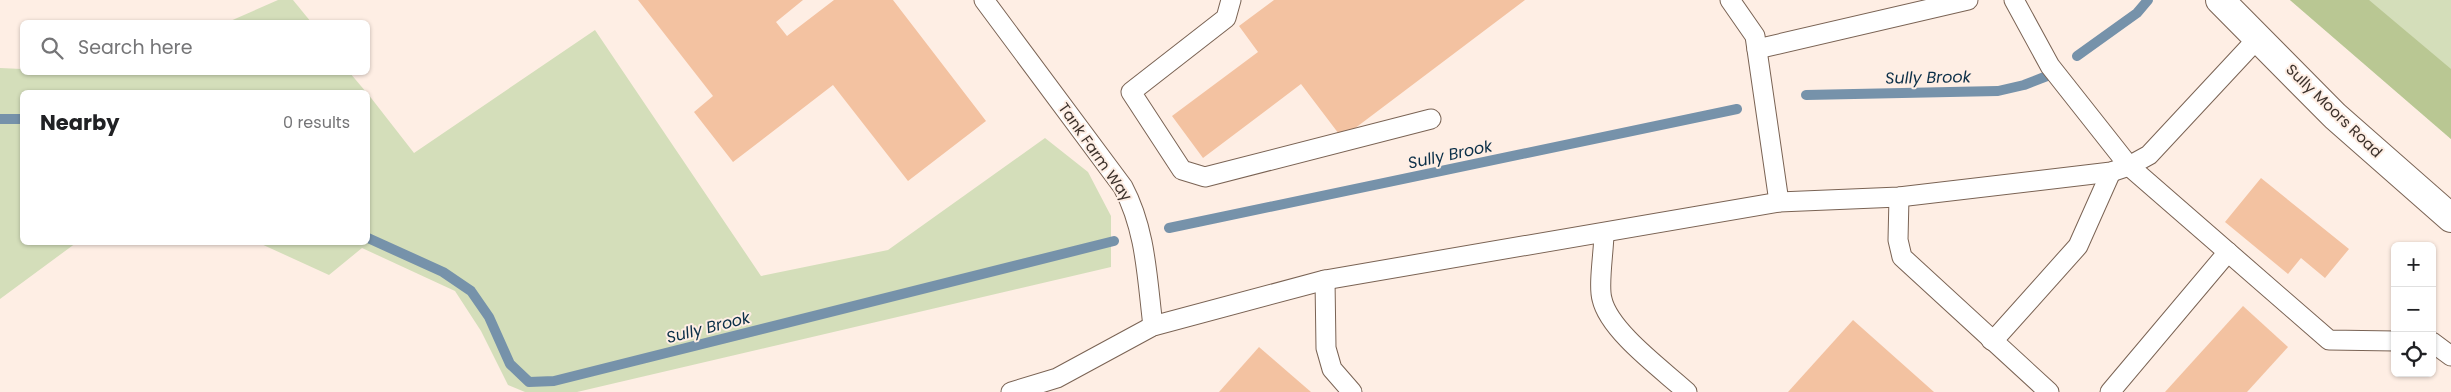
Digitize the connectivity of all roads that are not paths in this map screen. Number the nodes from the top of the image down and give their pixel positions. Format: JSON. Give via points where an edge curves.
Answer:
{"nodes":[{"id":1,"x":984,"y":0,"type":"edge"},
{"id":2,"x":1231,"y":0,"type":"edge"},
{"id":3,"x":1730,"y":0,"type":"edge"},
{"id":4,"x":1968,"y":0,"type":"edge"},
{"id":5,"x":2014,"y":0,"type":"edge"},
{"id":6,"x":2220,"y":0,"type":"edge"},
{"id":7,"x":2258,"y":38,"type":"junction"},
{"id":8,"x":1756,"y":49,"type":"junction"},
{"id":9,"x":1432,"y":119,"type":"dead end"},
{"id":10,"x":2129,"y":166,"type":"junction"},
{"id":11,"x":2111,"y":172,"type":"junction"},
{"id":12,"x":1899,"y":197,"type":"junction"},
{"id":13,"x":1779,"y":202,"type":"junction"},
{"id":14,"x":2451,"y":218,"type":"edge"},
{"id":15,"x":1604,"y":234,"type":"junction"},
{"id":16,"x":2228,"y":252,"type":"junction"},
{"id":17,"x":1325,"y":280,"type":"junction"},
{"id":18,"x":1153,"y":326,"type":"junction"},
{"id":19,"x":1991,"y":340,"type":"junction"},
{"id":20,"x":2391,"y":341,"type":"edge"},
{"id":21,"x":2436,"y":345,"type":"edge"},
{"id":22,"x":2451,"y":356,"type":"edge"},
{"id":23,"x":1011,"y":392,"type":"edge"},
{"id":24,"x":1352,"y":392,"type":"edge"},
{"id":25,"x":1687,"y":392,"type":"edge"},
{"id":26,"x":2049,"y":392,"type":"edge"},
{"id":27,"x":2110,"y":392,"type":"edge"}],
"edges":[{"from":1,"to":18,"type":"lane","name":"Tank Farm Way","via":[[1134,206],[1140,225]]},
{"from":2,"to":9,"type":"lane","via":[[1226,18],[1132,92],[1182,170],[1205,177]]},
{"from":3,"to":8,"type":"lane","via":[[1755,36]]},
{"from":4,"to":8,"type":"lane"},
{"from":5,"to":10,"type":"lane","via":[[2050,66]]},
{"from":6,"to":7,"type":"main road","name":"Sully Moors Road"},
{"from":7,"to":10,"type":"lane","via":[[2149,155]]},
{"from":7,"to":14,"type":"main road","name":"Sully Moors Road","via":[[2335,116]]},
{"from":8,"to":13,"type":"lane"},
{"from":10,"to":11,"type":"lane"},
{"from":10,"to":16,"type":"lane"},
{"from":11,"to":12,"type":"lane"},
{"from":11,"to":19,"type":"lane","via":[[2078,246]]},
{"from":12,"to":13,"type":"lane"},
{"from":12,"to":19,"type":"lane","via":[[1898,240],[1902,257]]},
{"from":13,"to":15,"type":"lane"},
{"from":15,"to":17,"type":"lane"},
{"from":15,"to":25,"type":"lane","via":[[1602,299],[1610,316],[1620,331]]},
{"from":16,"to":20,"type":"lane","via":[[2329,340]]},
{"from":16,"to":27,"type":"lane"},
{"from":17,"to":18,"type":"lane"},
{"from":17,"to":24,"type":"lane","via":[[1326,348],[1332,369]]},
{"from":18,"to":23,"type":"lane","via":[[1058,378]]},
{"from":19,"to":26,"type":"lane"},
{"from":21,"to":22,"type":"lane"}]}
